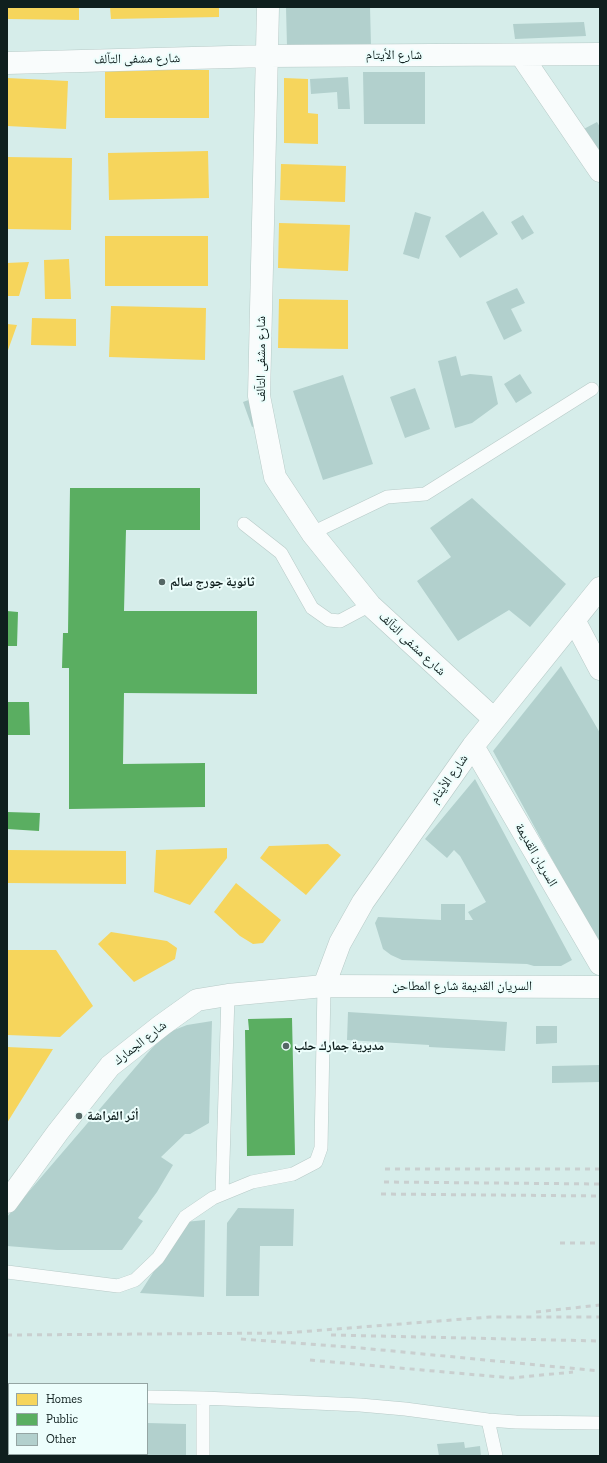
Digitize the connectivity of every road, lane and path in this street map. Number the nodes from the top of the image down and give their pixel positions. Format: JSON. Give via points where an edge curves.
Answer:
{"nodes":[{"id":1,"x":268,"y":7,"type":"edge"},
{"id":2,"x":600,"y":54,"type":"edge"},
{"id":3,"x":520,"y":55,"type":"junction"},
{"id":4,"x":267,"y":56,"type":"junction"},
{"id":5,"x":7,"y":63,"type":"edge"},
{"id":6,"x":600,"y":171,"type":"edge"},
{"id":7,"x":592,"y":389,"type":"dead end"},
{"id":8,"x":244,"y":524,"type":"dead end"},
{"id":9,"x":312,"y":533,"type":"junction"},
{"id":10,"x":600,"y":588,"type":"edge"},
{"id":11,"x":370,"y":605,"type":"junction"},
{"id":12,"x":574,"y":620,"type":"junction"},
{"id":13,"x":600,"y":669,"type":"edge"},
{"id":14,"x":494,"y":718,"type":"junction"},
{"id":15,"x":473,"y":746,"type":"junction"},
{"id":16,"x":600,"y":964,"type":"edge"},
{"id":17,"x":324,"y":986,"type":"junction"},
{"id":18,"x":600,"y":987,"type":"edge"},
{"id":19,"x":228,"y":995,"type":"junction"},
{"id":20,"x":222,"y":1194,"type":"junction"},
{"id":21,"x":9,"y":1198,"type":"edge"},
{"id":22,"x":7,"y":1272,"type":"edge"},
{"id":23,"x":148,"y":1397,"type":"edge"},
{"id":24,"x":203,"y":1398,"type":"junction"},
{"id":25,"x":488,"y":1420,"type":"junction"},
{"id":26,"x":600,"y":1423,"type":"edge"},
{"id":27,"x":203,"y":1456,"type":"edge"},
{"id":28,"x":496,"y":1456,"type":"edge"}],
"edges":[{"from":1,"to":4,"type":"street","name":"شارع مشفى التآلف"},
{"from":2,"to":3,"type":"street","name":"شارع الأيتام"},
{"from":3,"to":4,"type":"street","name":"شارع الأيتام"},
{"from":3,"to":6,"type":"street"},
{"from":4,"to":5,"type":"street","name":"شارع مشفى التآلف"},
{"from":4,"to":9,"type":"street","name":"شارع مشفى التآلف","via":[[259,396],[275,477]]},
{"from":7,"to":9,"type":"lane","via":[[425,494],[387,497]]},
{"from":8,"to":11,"type":"lane","via":[[281,553],[312,608],[329,620],[340,622]]},
{"from":9,"to":11,"type":"street","name":"شارع مشفى التآلف"},
{"from":10,"to":12,"type":"street","name":"شارع الأيتام"},
{"from":11,"to":14,"type":"street","name":"شارع مشفى التآلف"},
{"from":12,"to":13,"type":"street"},
{"from":12,"to":14,"type":"street","name":"شارع الأيتام"},
{"from":14,"to":15,"type":"street","name":"شارع الأيتام"},
{"from":15,"to":16,"type":"street","name":"السريان القديمة"},
{"from":15,"to":17,"type":"street","name":"شارع الأيتام","via":[[363,902],[340,943]]},
{"from":17,"to":18,"type":"street","name":"السريان القديمة شارع المطاحن"},
{"from":17,"to":19,"type":"street","name":"شارع الجمارك"},
{"from":17,"to":20,"type":"lane","via":[[321,1148],[316,1162],[292,1174],[252,1182]]},
{"from":19,"to":20,"type":"lane"},
{"from":19,"to":21,"type":"street","name":"شارع الجمارك","via":[[197,1000],[110,1066]]},
{"from":20,"to":22,"type":"lane","via":[[185,1217],[158,1258],[135,1280],[118,1286]]},
{"from":23,"to":24,"type":"lane"},
{"from":24,"to":25,"type":"lane","via":[[360,1405]]},
{"from":24,"to":27,"type":"lane"},
{"from":25,"to":26,"type":"lane"},
{"from":25,"to":28,"type":"lane"}]}
